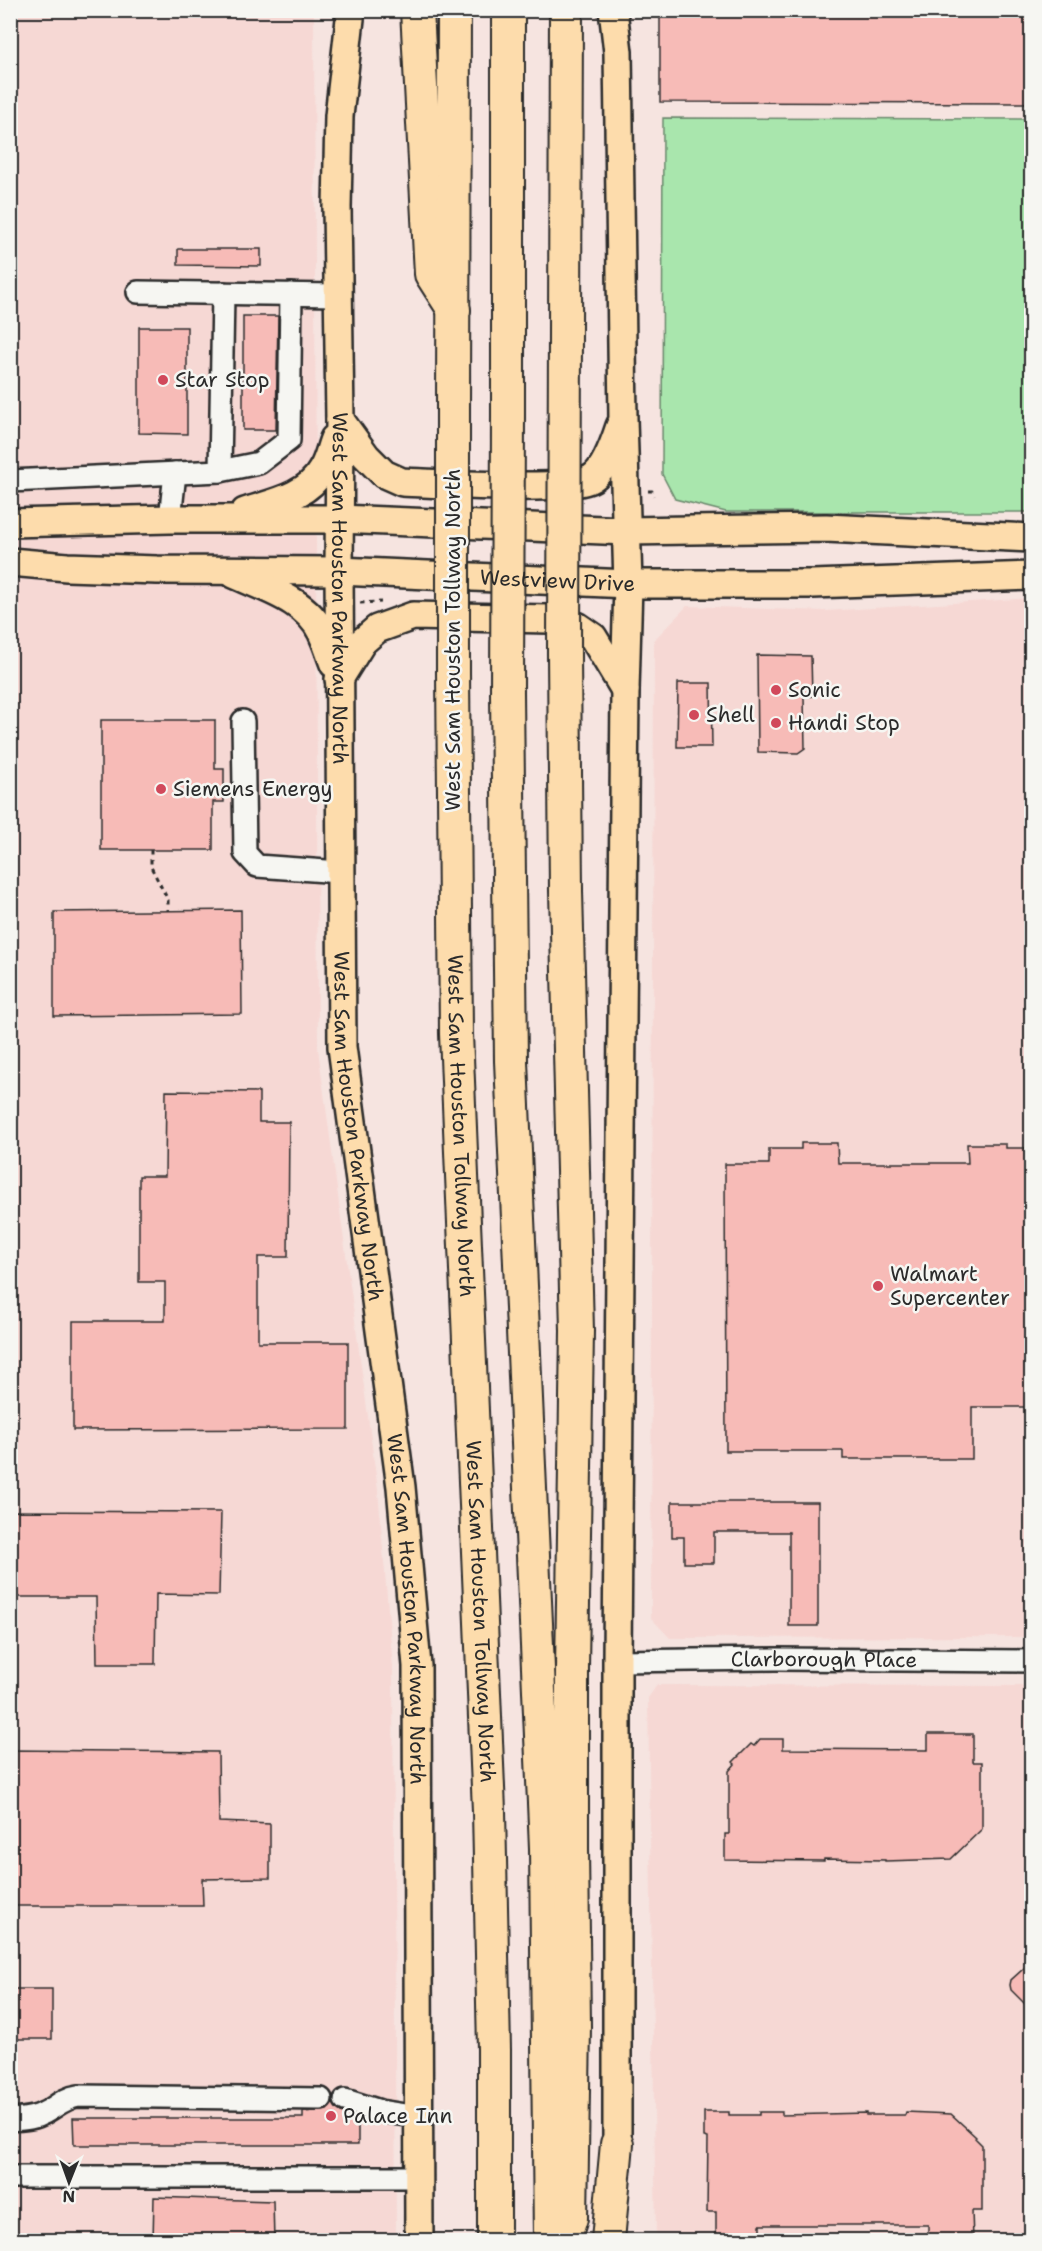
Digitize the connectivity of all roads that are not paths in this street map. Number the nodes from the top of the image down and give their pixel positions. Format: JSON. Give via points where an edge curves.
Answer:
{"nodes":[{"id":1,"x":338,"y":10,"type":"edge"},
{"id":2,"x":351,"y":10,"type":"edge"},
{"id":3,"x":417,"y":10,"type":"edge"},
{"id":4,"x":454,"y":10,"type":"edge"},
{"id":5,"x":508,"y":10,"type":"edge"},
{"id":6,"x":566,"y":10,"type":"edge"},
{"id":7,"x":613,"y":10,"type":"edge"},
{"id":8,"x":618,"y":10,"type":"edge"},
{"id":9,"x":618,"y":51,"type":"junction"},
{"id":10,"x":339,"y":116,"type":"junction"},
{"id":11,"x":138,"y":292,"type":"dead end"},
{"id":12,"x":223,"y":293,"type":"junction"},
{"id":13,"x":291,"y":294,"type":"junction"},
{"id":14,"x":338,"y":295,"type":"junction"},
{"id":15,"x":453,"y":310,"type":"junction"},
{"id":16,"x":623,"y":419,"type":"junction"},
{"id":17,"x":340,"y":420,"type":"junction"},
{"id":18,"x":220,"y":471,"type":"junction"},
{"id":19,"x":175,"y":473,"type":"junction"},
{"id":20,"x":10,"y":481,"type":"edge"},
{"id":21,"x":170,"y":519,"type":"junction"},
{"id":22,"x":224,"y":519,"type":"junction"},
{"id":23,"x":339,"y":519,"type":"junction"},
{"id":24,"x":10,"y":523,"type":"edge"},
{"id":25,"x":627,"y":531,"type":"junction"},
{"id":26,"x":1032,"y":538,"type":"edge"},
{"id":27,"x":10,"y":562,"type":"edge"},
{"id":28,"x":225,"y":570,"type":"junction"},
{"id":29,"x":339,"y":571,"type":"junction"},
{"id":30,"x":1032,"y":576,"type":"edge"},
{"id":31,"x":628,"y":584,"type":"junction"},
{"id":32,"x":339,"y":679,"type":"junction"},
{"id":33,"x":625,"y":690,"type":"junction"},
{"id":34,"x":243,"y":722,"type":"dead end"},
{"id":35,"x":340,"y":872,"type":"junction"},
{"id":36,"x":617,"y":1661,"type":"junction"},
{"id":37,"x":1032,"y":1661,"type":"edge"},
{"id":38,"x":321,"y":2099,"type":"dead end"},
{"id":39,"x":345,"y":2100,"type":"dead end"},
{"id":40,"x":418,"y":2117,"type":"junction"},
{"id":41,"x":11,"y":2120,"type":"edge"},
{"id":42,"x":617,"y":2144,"type":"junction"},
{"id":43,"x":10,"y":2177,"type":"edge"},
{"id":44,"x":419,"y":2177,"type":"junction"},
{"id":45,"x":419,"y":2241,"type":"edge"},
{"id":46,"x":494,"y":2241,"type":"edge"},
{"id":47,"x":550,"y":2241,"type":"edge"},
{"id":48,"x":564,"y":2241,"type":"edge"},
{"id":49,"x":608,"y":2241,"type":"edge"},
{"id":50,"x":617,"y":2241,"type":"edge"}],
"edges":[{"from":1,"to":10,"type":"main road"},
{"from":2,"to":10,"type":"main road","name":"West Sam Houston Parkway North"},
{"from":3,"to":15,"type":"highway","via":[[431,274]]},
{"from":4,"to":15,"type":"highway","name":"West Sam Houston Tollway North"},
{"from":5,"to":47,"type":"highway","bridge":true,"via":[[511,1061],[546,1848]]},
{"from":6,"to":48,"type":"highway","bridge":true,"via":[[564,654],[577,1331],[574,2026],[571,2218]]},
{"from":7,"to":9,"type":"main road"},
{"from":8,"to":9,"type":"main road"},
{"from":9,"to":16,"type":"main road"},
{"from":10,"to":14,"type":"main road","name":"West Sam Houston Parkway North"},
{"from":11,"to":12,"type":"street"},
{"from":12,"to":13,"type":"street"},
{"from":12,"to":18,"type":"street"},
{"from":13,"to":14,"type":"street"},
{"from":13,"to":18,"type":"street","via":[[289,440],[260,464]]},
{"from":14,"to":17,"type":"main road","name":"West Sam Houston Parkway North"},
{"from":15,"to":46,"type":"highway","name":"West Sam Houston Tollway North","bridge":true,"via":[[453,855],[458,1102],[491,1879]]},
{"from":16,"to":17,"type":"main road","via":[[610,452],[594,477],[582,483],[552,486],[402,482],[384,474],[366,456]]},
{"from":16,"to":25,"type":"main road"},
{"from":17,"to":22,"type":"main road","via":[[323,469],[314,481],[289,497]]},
{"from":17,"to":23,"type":"main road","name":"West Sam Houston Parkway North"},
{"from":18,"to":19,"type":"street"},
{"from":19,"to":20,"type":"street"},
{"from":19,"to":21,"type":"street"},
{"from":21,"to":22,"type":"main road"},
{"from":21,"to":24,"type":"main road"},
{"from":22,"to":23,"type":"main road"},
{"from":23,"to":25,"type":"main road"},
{"from":23,"to":29,"type":"main road","name":"West Sam Houston Parkway North"},
{"from":25,"to":26,"type":"main road","via":[[826,528]]},
{"from":25,"to":31,"type":"main road"},
{"from":27,"to":28,"type":"main road","name":"Westview Drive","via":[[89,568]]},
{"from":28,"to":29,"type":"main road","name":"Westview Drive"},
{"from":28,"to":32,"type":"main road","via":[[306,611],[322,631]]},
{"from":29,"to":31,"type":"main road","name":"Westview Drive"},
{"from":29,"to":32,"type":"main road","name":"West Sam Houston Parkway North"},
{"from":30,"to":31,"type":"main road","name":"Westview Drive","via":[[813,584]]},
{"from":31,"to":33,"type":"main road"},
{"from":32,"to":33,"type":"main road","via":[[362,642],[377,629],[413,616],[549,619],[577,626],[593,637]]},
{"from":32,"to":35,"type":"main road","name":"West Sam Houston Parkway North"},
{"from":33,"to":36,"type":"main road"},
{"from":34,"to":35,"type":"street","via":[[245,853],[257,866]]},
{"from":35,"to":40,"type":"main road","name":"West Sam Houston Parkway North","via":[[342,1047],[401,1487],[417,1666]]},
{"from":36,"to":37,"type":"street","name":"Clarborough Place"},
{"from":36,"to":42,"type":"main road"},
{"from":38,"to":41,"type":"street","via":[[78,2096],[67,2098],[42,2115]]},
{"from":39,"to":40,"type":"street"},
{"from":40,"to":44,"type":"main road","name":"West Sam Houston Parkway North"},
{"from":42,"to":49,"type":"highway"},
{"from":42,"to":50,"type":"main road"},
{"from":43,"to":44,"type":"street"},
{"from":44,"to":45,"type":"main road","name":"West Sam Houston Parkway North"}]}
